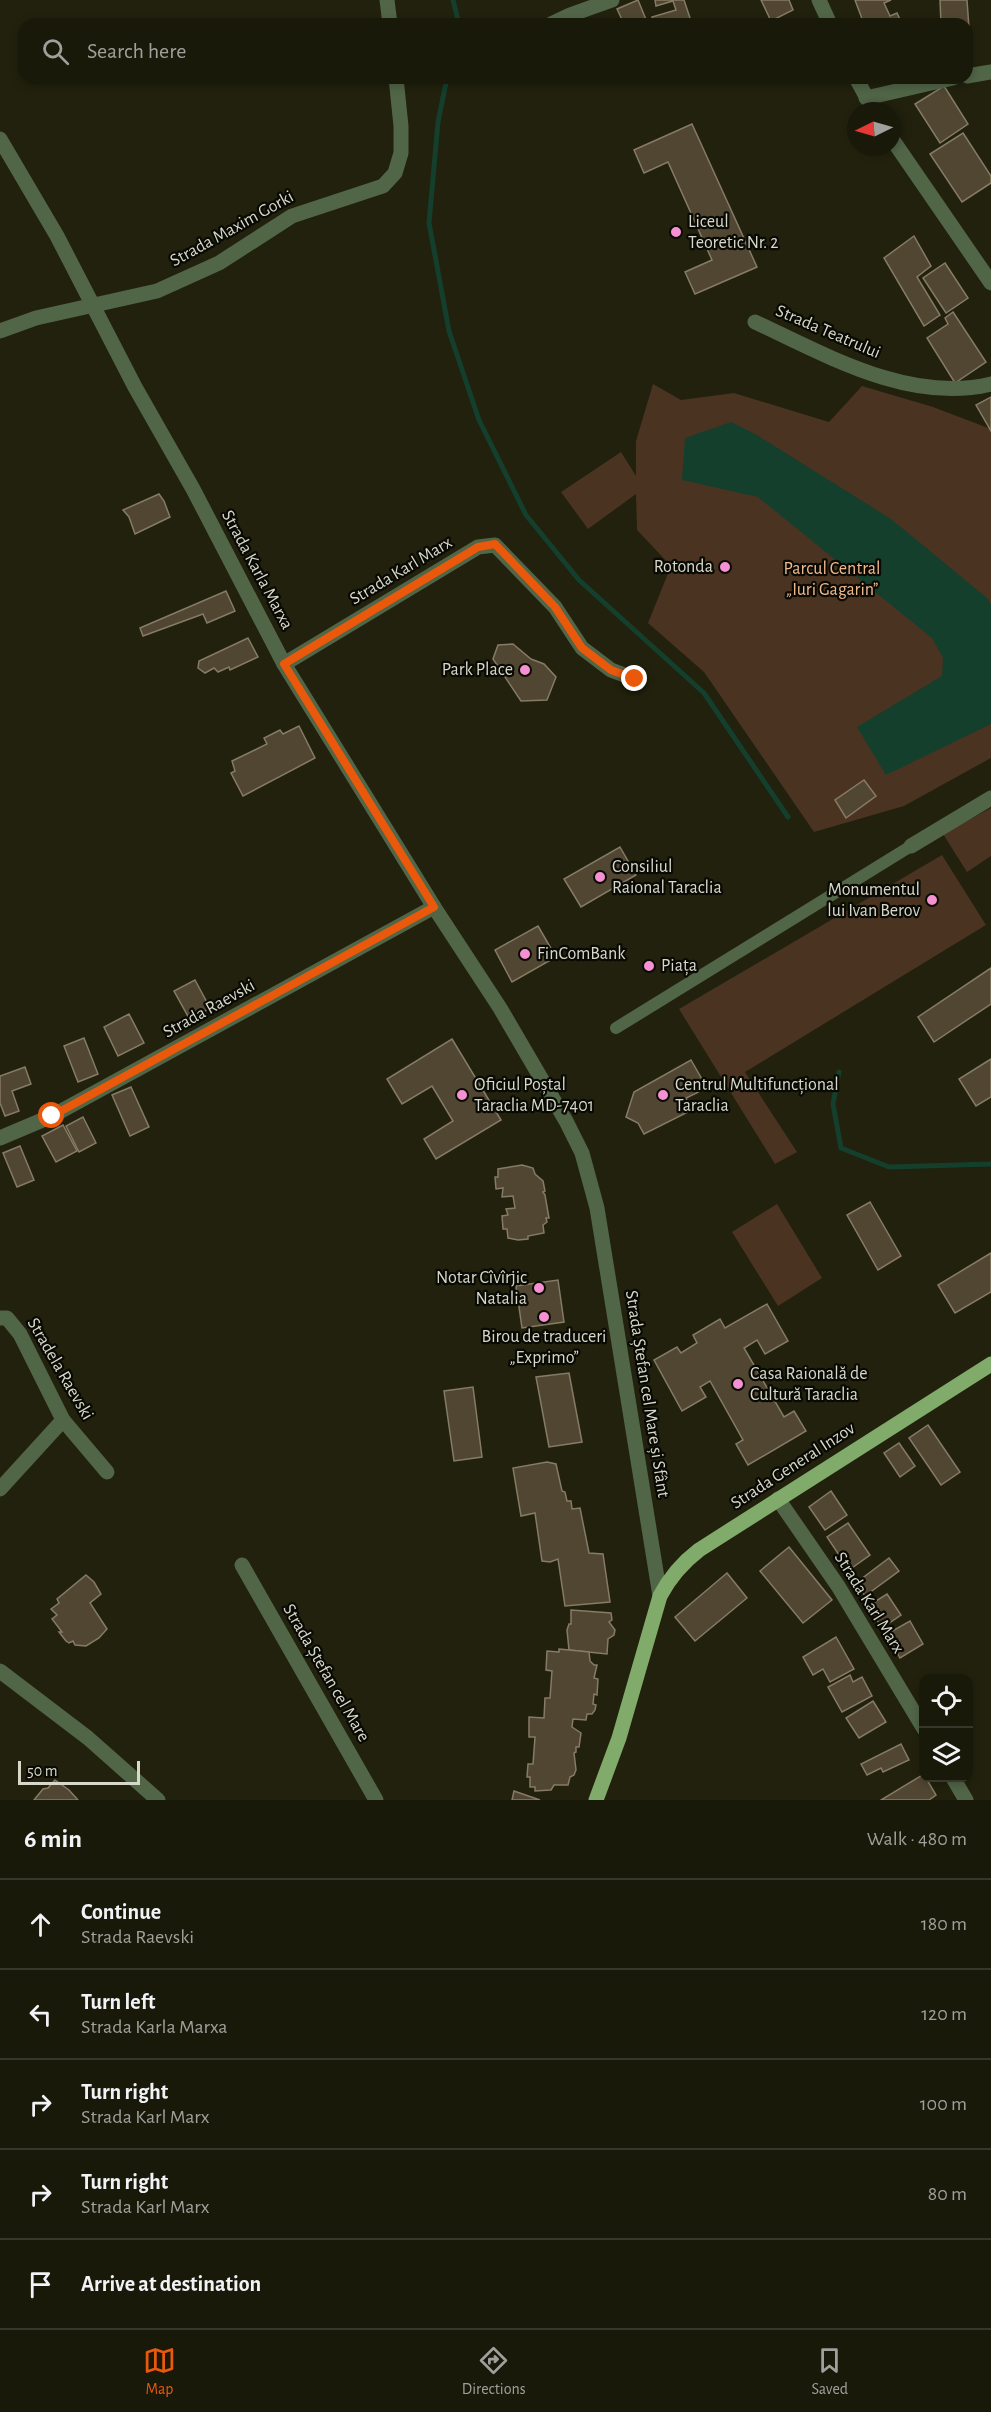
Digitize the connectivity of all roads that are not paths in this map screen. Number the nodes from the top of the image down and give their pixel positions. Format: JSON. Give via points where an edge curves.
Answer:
{"nodes":[{"id":1,"x":387,"y":0,"type":"edge"},
{"id":2,"x":612,"y":0,"type":"edge"},
{"id":3,"x":819,"y":0,"type":"edge"},
{"id":4,"x":389,"y":18,"type":"edge"},
{"id":5,"x":564,"y":18,"type":"edge"},
{"id":6,"x":827,"y":18,"type":"edge"},
{"id":7,"x":991,"y":72,"type":"edge"},
{"id":8,"x":973,"y":75,"type":"edge"},
{"id":9,"x":397,"y":84,"type":"edge"},
{"id":10,"x":859,"y":84,"type":"edge"},
{"id":11,"x":934,"y":84,"type":"edge"},
{"id":12,"x":869,"y":102,"type":"edge"},
{"id":13,"x":876,"y":102,"type":"edge"},
{"id":14,"x":0,"y":138,"type":"edge"},
{"id":15,"x":901,"y":152,"type":"edge"},
{"id":16,"x":991,"y":283,"type":"edge"},
{"id":17,"x":92,"y":304,"type":"junction"},
{"id":18,"x":755,"y":322,"type":"dead end"},
{"id":19,"x":0,"y":331,"type":"edge"},
{"id":20,"x":991,"y":384,"type":"edge"},
{"id":21,"x":284,"y":664,"type":"junction"},
{"id":22,"x":635,"y":679,"type":"dead end"},
{"id":23,"x":991,"y":798,"type":"edge"},
{"id":24,"x":911,"y":846,"type":"joint"},
{"id":25,"x":434,"y":907,"type":"junction"},
{"id":26,"x":500,"y":1008,"type":"joint"},
{"id":27,"x":616,"y":1028,"type":"dead end"},
{"id":28,"x":0,"y":1138,"type":"edge"},
{"id":29,"x":0,"y":1318,"type":"edge"},
{"id":30,"x":991,"y":1364,"type":"edge"},
{"id":31,"x":63,"y":1420,"type":"junction"},
{"id":32,"x":107,"y":1472,"type":"dead end"},
{"id":33,"x":0,"y":1489,"type":"edge"},
{"id":34,"x":778,"y":1499,"type":"junction"},
{"id":35,"x":242,"y":1566,"type":"dead end"},
{"id":36,"x":660,"y":1596,"type":"junction"},
{"id":37,"x":0,"y":1671,"type":"edge"},
{"id":38,"x":923,"y":1728,"type":"edge"},
{"id":39,"x":955,"y":1782,"type":"edge"},
{"id":40,"x":158,"y":1800,"type":"edge"},
{"id":41,"x":376,"y":1800,"type":"edge"},
{"id":42,"x":596,"y":1800,"type":"edge"},
{"id":43,"x":966,"y":1800,"type":"edge"}],
"edges":[{"from":1,"to":4,"type":"street"},
{"from":2,"to":5,"type":"street"},
{"from":3,"to":6,"type":"street"},
{"from":7,"to":8,"type":"street"},
{"from":9,"to":17,"type":"street","name":"Strada Maxim Gorki","via":[[401,153],[395,173],[383,186],[292,216],[187,279],[157,291]]},
{"from":10,"to":12,"type":"street"},
{"from":11,"to":13,"type":"street"},
{"from":14,"to":17,"type":"street","name":"Strada Karla Marxa"},
{"from":15,"to":16,"type":"street"},
{"from":17,"to":19,"type":"street","name":"Strada Maxim Gorki"},
{"from":17,"to":21,"type":"street","name":"Strada Karla Marxa"},
{"from":18,"to":20,"type":"street","name":"Strada Teatrului","via":[[865,372],[938,390]]},
{"from":21,"to":22,"type":"street","name":"Strada Karl Marx","via":[[478,547],[495,544],[555,607],[582,648],[611,670]]},
{"from":21,"to":25,"type":"street","name":"Strada Karla Marxa"},
{"from":23,"to":24,"type":"street"},
{"from":24,"to":27,"type":"street"},
{"from":25,"to":26,"type":"street","name":"Strada Karla Marxa"},
{"from":25,"to":28,"type":"street","name":"Strada Raevski","via":[[62,1110]]},
{"from":26,"to":36,"type":"street","name":"Strada Ștefan cel Mare și Sfânt","via":[[566,1121],[590,1176]]},
{"from":29,"to":31,"type":"street","name":"Stradela Raevski","via":[[7,1318],[20,1334]]},
{"from":30,"to":34,"type":"main road","name":"Strada General Inzov"},
{"from":31,"to":32,"type":"street","name":"Stradela Raevski"},
{"from":31,"to":33,"type":"street"},
{"from":34,"to":36,"type":"main road","name":"Strada General Inzov","via":[[683,1563]]},
{"from":34,"to":38,"type":"street","name":"Strada Karl Marx","via":[[838,1586]]},
{"from":35,"to":41,"type":"street","name":"Strada Ștefan cel Mare"},
{"from":36,"to":42,"type":"main road","name":"Strada Ștefan cel Mare și Sfânt","via":[[630,1703]]},
{"from":37,"to":40,"type":"street","via":[[88,1738]]},
{"from":39,"to":43,"type":"street"}]}
